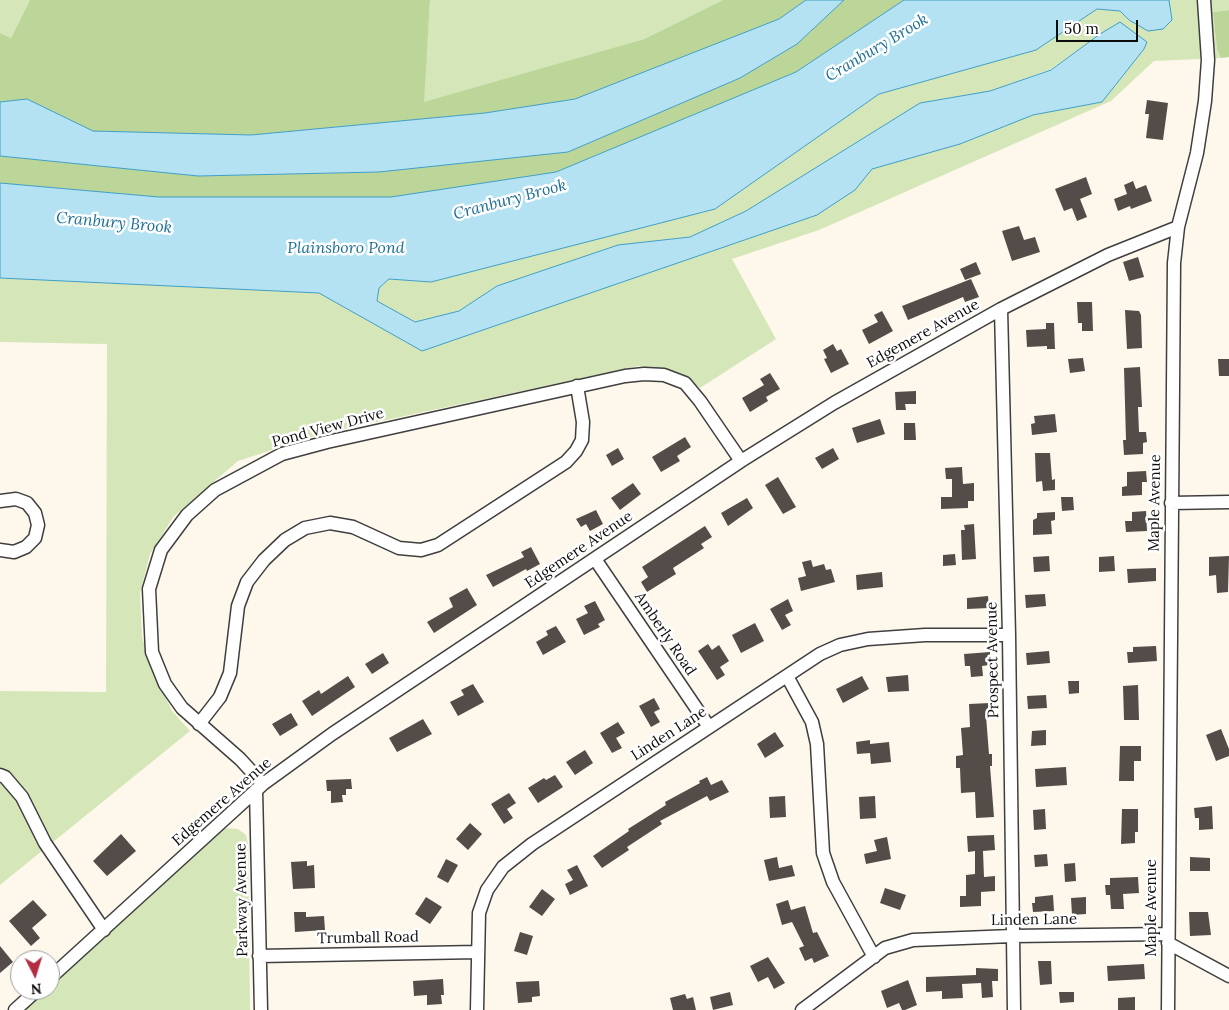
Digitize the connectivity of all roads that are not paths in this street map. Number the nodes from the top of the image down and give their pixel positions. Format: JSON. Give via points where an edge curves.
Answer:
{"nodes":[{"id":1,"x":1204,"y":0,"type":"edge"},
{"id":2,"x":1178,"y":227,"type":"junction"},
{"id":3,"x":1001,"y":309,"type":"junction"},
{"id":4,"x":577,"y":386,"type":"junction"},
{"id":5,"x":741,"y":461,"type":"junction"},
{"id":6,"x":0,"y":501,"type":"edge"},
{"id":7,"x":1229,"y":502,"type":"edge"},
{"id":8,"x":1171,"y":503,"type":"junction"},
{"id":9,"x":0,"y":550,"type":"edge"},
{"id":10,"x":595,"y":558,"type":"junction"},
{"id":11,"x":1009,"y":635,"type":"junction"},
{"id":12,"x":787,"y":676,"type":"junction"},
{"id":13,"x":199,"y":724,"type":"junction"},
{"id":14,"x":709,"y":728,"type":"junction"},
{"id":15,"x":0,"y":775,"type":"edge"},
{"id":16,"x":259,"y":787,"type":"junction"},
{"id":17,"x":104,"y":930,"type":"junction"},
{"id":18,"x":1012,"y":936,"type":"junction"},
{"id":19,"x":1168,"y":939,"type":"junction"},
{"id":20,"x":478,"y":952,"type":"junction"},
{"id":21,"x":259,"y":956,"type":"junction"},
{"id":22,"x":874,"y":956,"type":"junction"},
{"id":23,"x":60,"y":969,"type":"edge"},
{"id":24,"x":1229,"y":976,"type":"edge"},
{"id":25,"x":26,"y":1000,"type":"edge"},
{"id":26,"x":15,"y":1010,"type":"edge"},
{"id":27,"x":261,"y":1010,"type":"edge"},
{"id":28,"x":477,"y":1010,"type":"edge"},
{"id":29,"x":802,"y":1010,"type":"edge"},
{"id":30,"x":1014,"y":1010,"type":"edge"},
{"id":31,"x":1168,"y":1010,"type":"edge"}],
"edges":[{"from":1,"to":2,"type":"street","name":"Maple Avenue","via":[[1208,69],[1205,101],[1197,153]]},
{"from":2,"to":3,"type":"street","name":"Edgemere Avenue","via":[[1108,255]]},
{"from":2,"to":8,"type":"street","name":"Maple Avenue","via":[[1173,295]]},
{"from":3,"to":5,"type":"street","name":"Edgemere Avenue","via":[[834,403]]},
{"from":3,"to":11,"type":"street","name":"Prospect Avenue"},
{"from":4,"to":5,"type":"street","name":"Pond View Drive","via":[[644,374],[685,383]]},
{"from":4,"to":13,"type":"street","via":[[584,422],[582,440],[576,451],[566,462],[438,546],[421,550],[400,548],[353,527],[330,523],[305,528],[285,540],[247,582],[238,606],[230,673],[220,697]]},
{"from":4,"to":13,"type":"street","name":"Pond View Drive","via":[[282,454],[215,490],[187,516],[161,550],[149,589],[152,652],[165,684],[182,708]]},
{"from":5,"to":10,"type":"street","name":"Edgemere Avenue"},
{"from":6,"to":9,"type":"street","via":[[16,499],[27,504],[35,513],[38,525],[35,538],[26,547],[14,552]]},
{"from":7,"to":8,"type":"street"},
{"from":8,"to":19,"type":"street","name":"Maple Avenue"},
{"from":10,"to":14,"type":"street","name":"Amberly Road"},
{"from":10,"to":16,"type":"street","name":"Edgemere Avenue","via":[[332,734]]},
{"from":11,"to":12,"type":"street","name":"Linden Lane","via":[[868,639],[840,645],[820,654]]},
{"from":11,"to":18,"type":"street","name":"Prospect Avenue"},
{"from":12,"to":14,"type":"street","name":"Linden Lane"},
{"from":12,"to":22,"type":"street","via":[[812,722],[817,744],[823,853],[833,882]]},
{"from":13,"to":16,"type":"street","name":"Pond View Drive","via":[[240,759]]},
{"from":14,"to":20,"type":"street","name":"Linden Lane","via":[[532,844],[503,867],[486,890],[479,913]]},
{"from":15,"to":17,"type":"street","via":[[22,797],[45,843]]},
{"from":16,"to":17,"type":"street","name":"Edgemere Avenue"},
{"from":16,"to":21,"type":"street","name":"Parkway Avenue"},
{"from":17,"to":23,"type":"street","name":"Edgemere Avenue"},
{"from":18,"to":19,"type":"street","name":"Linden Lane"},
{"from":18,"to":22,"type":"street","name":"Linden Lane","via":[[913,940],[885,948]]},
{"from":18,"to":30,"type":"street","name":"Prospect Avenue"},
{"from":19,"to":24,"type":"street"},
{"from":19,"to":31,"type":"street","name":"Maple Avenue"},
{"from":20,"to":21,"type":"street","name":"Trumball Road"},
{"from":20,"to":28,"type":"street","name":"Linden Lane"},
{"from":21,"to":27,"type":"street","name":"Parkway Avenue"},
{"from":22,"to":29,"type":"street","name":"Linden Lane"},
{"from":25,"to":26,"type":"street"}]}
